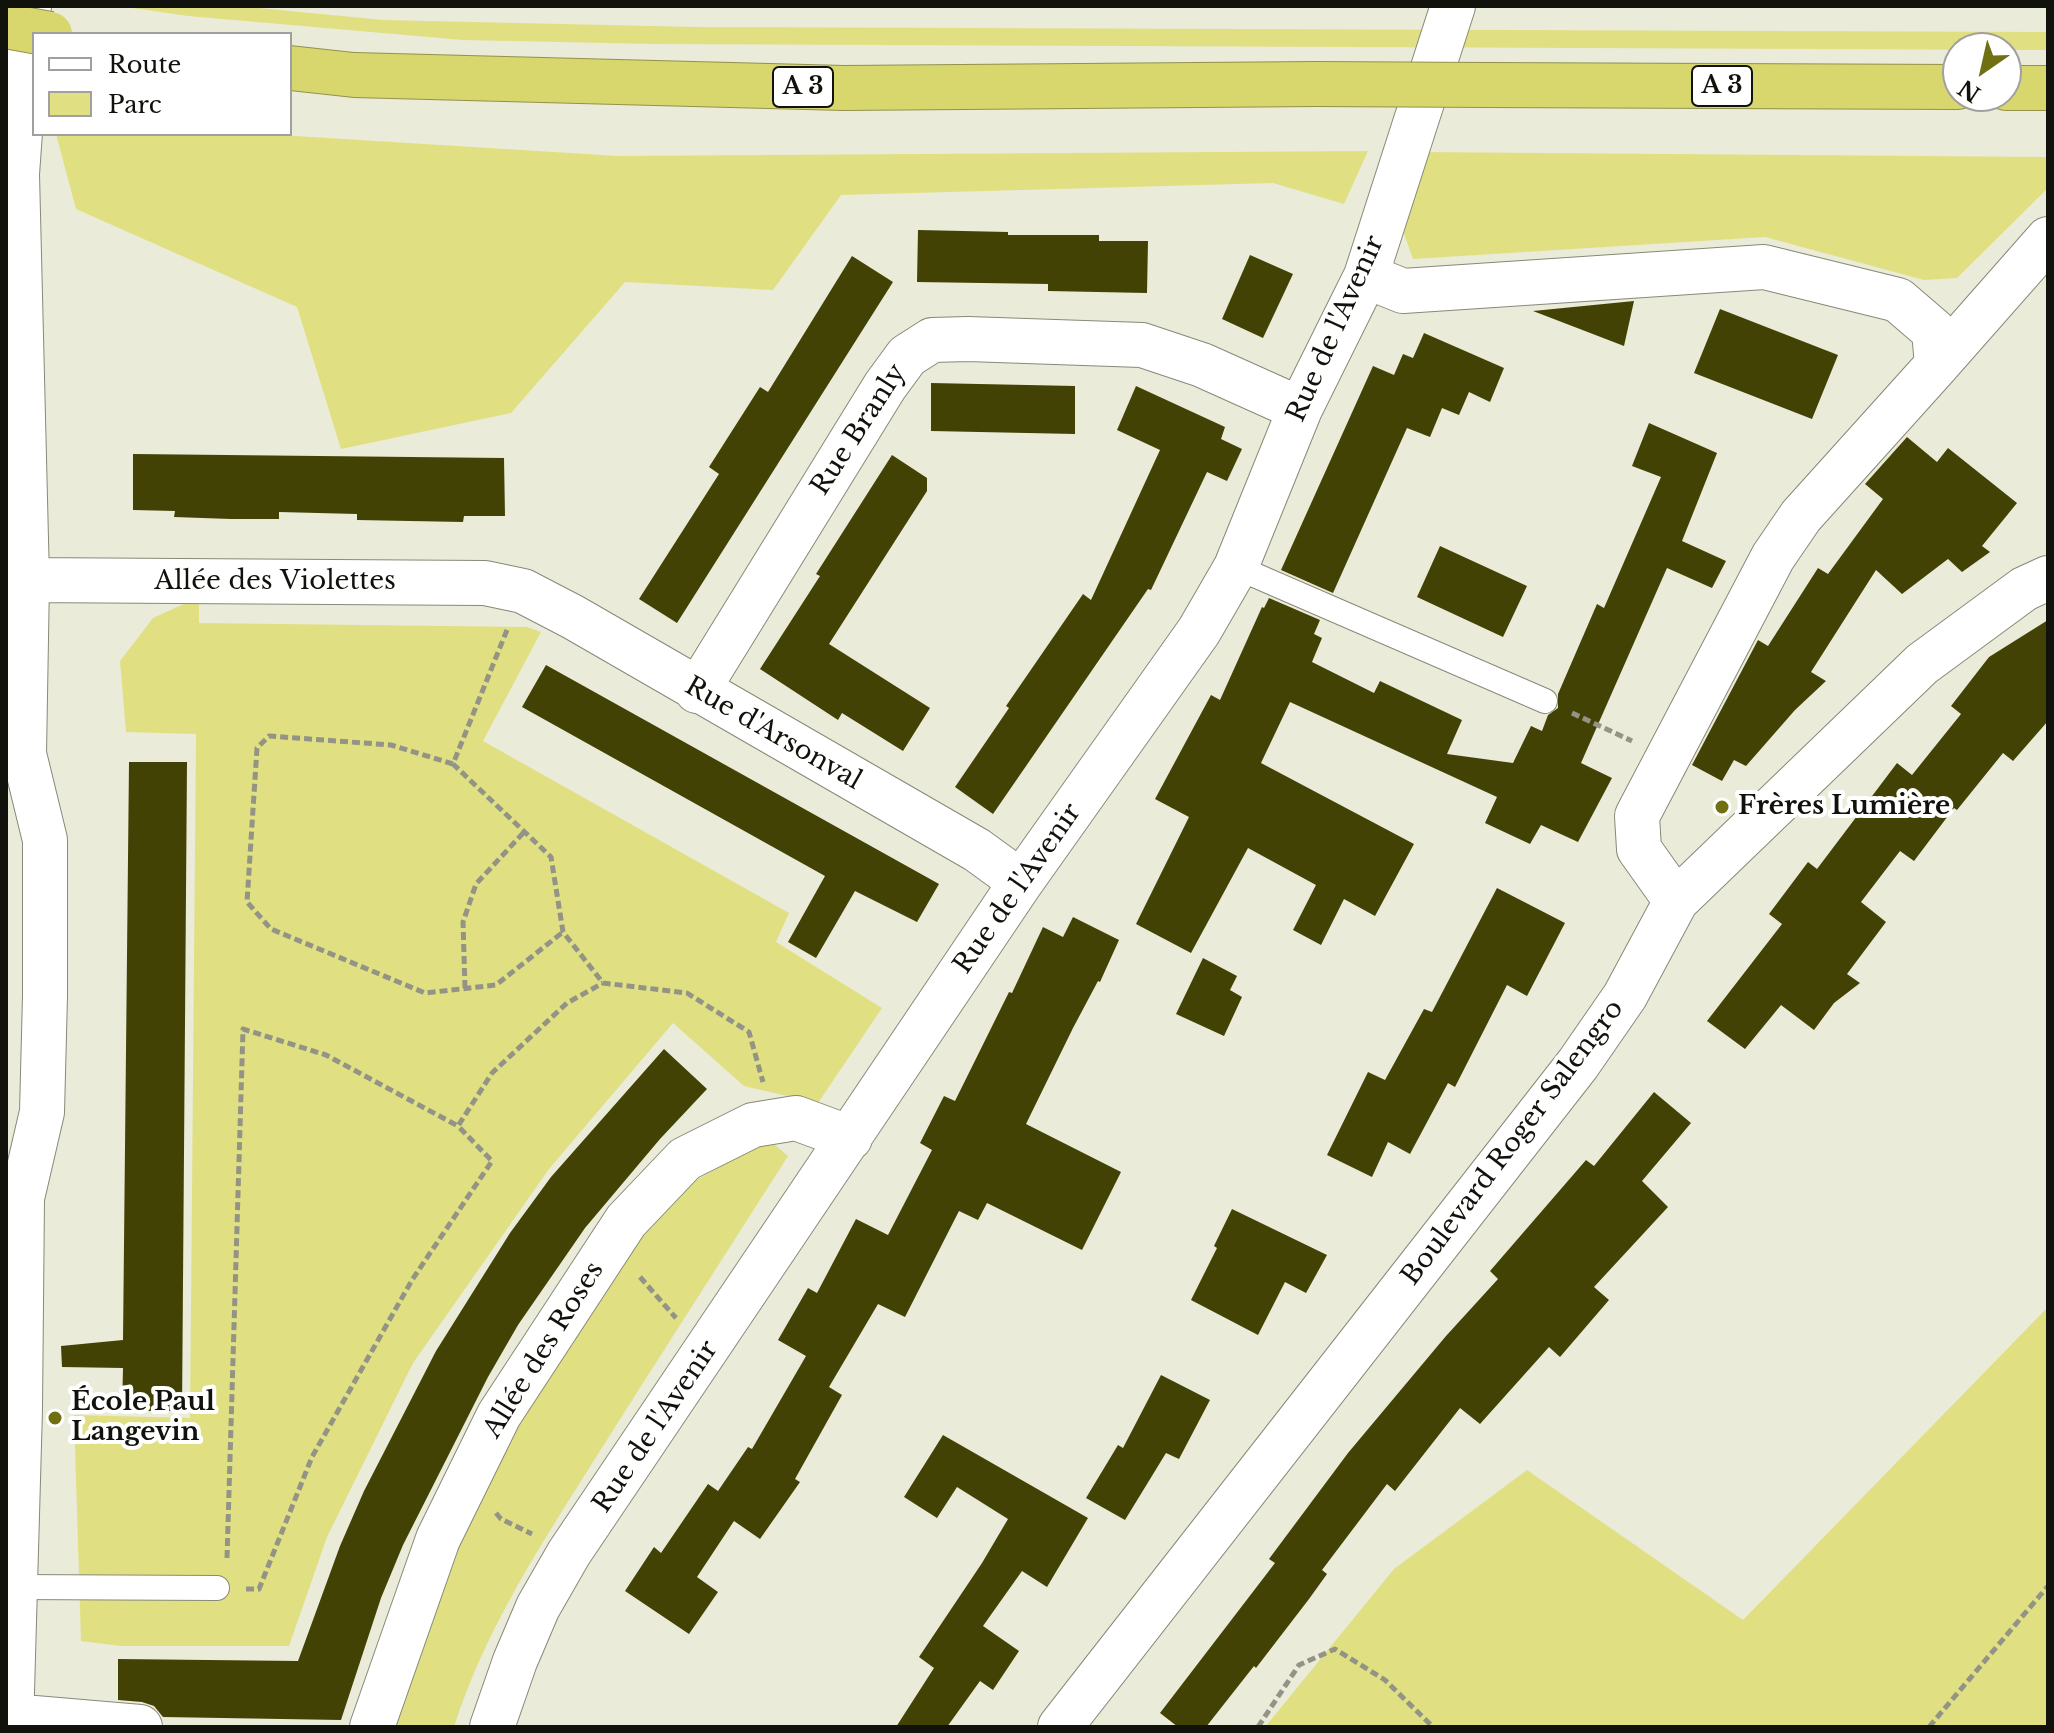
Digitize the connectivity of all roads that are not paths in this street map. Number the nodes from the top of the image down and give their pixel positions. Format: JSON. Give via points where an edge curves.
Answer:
{"nodes":[{"id":1,"x":29,"y":6,"type":"edge"},
{"id":2,"x":1453,"y":6,"type":"edge"},
{"id":3,"x":6,"y":26,"type":"edge"},
{"id":4,"x":39,"y":32,"type":"edge"},
{"id":5,"x":292,"y":68,"type":"edge"},
{"id":6,"x":1942,"y":87,"type":"edge"},
{"id":7,"x":2022,"y":88,"type":"edge"},
{"id":8,"x":2048,"y":88,"type":"edge"},
{"id":9,"x":12,"y":173,"type":"edge"},
{"id":10,"x":2048,"y":239,"type":"edge"},
{"id":11,"x":1366,"y":276,"type":"junction"},
{"id":12,"x":1937,"y":365,"type":"junction"},
{"id":13,"x":1300,"y":409,"type":"junction"},
{"id":14,"x":1236,"y":567,"type":"junction"},
{"id":15,"x":2048,"y":578,"type":"edge"},
{"id":16,"x":27,"y":580,"type":"junction"},
{"id":17,"x":523,"y":591,"type":"joint"},
{"id":18,"x":697,"y":691,"type":"junction"},
{"id":19,"x":1545,"y":701,"type":"road end"},
{"id":20,"x":1021,"y":882,"type":"junction"},
{"id":21,"x":1676,"y":901,"type":"junction"},
{"id":22,"x":850,"y":1138,"type":"junction"},
{"id":23,"x":15,"y":1587,"type":"junction"},
{"id":24,"x":221,"y":1588,"type":"road end"},
{"id":25,"x":11,"y":1721,"type":"edge"},
{"id":26,"x":140,"y":1727,"type":"edge"},
{"id":27,"x":372,"y":1727,"type":"edge"},
{"id":28,"x":492,"y":1727,"type":"edge"},
{"id":29,"x":1060,"y":1727,"type":"edge"}],
"edges":[{"from":1,"to":9,"type":"street"},
{"from":2,"to":11,"type":"street","name":"Rue de l'Avenir"},
{"from":3,"to":4,"type":"highway","bridge":true},
{"from":5,"to":6,"type":"highway","number":"A 3","bridge":true,"via":[[354,75],[844,88]]},
{"from":7,"to":8,"type":"highway"},
{"from":9,"to":16,"type":"street"},
{"from":10,"to":12,"type":"street"},
{"from":11,"to":12,"type":"street","via":[[1403,291],[1764,267],[1898,300],[1934,331]]},
{"from":11,"to":13,"type":"street","name":"Rue de l'Avenir"},
{"from":12,"to":21,"type":"street","via":[[1801,516],[1773,557],[1637,816],[1639,849]]},
{"from":13,"to":14,"type":"street","name":"Rue de l'Avenir"},
{"from":13,"to":18,"type":"street","name":"Rue Branly","via":[[1142,345],[932,340],[907,356],[885,386]]},
{"from":14,"to":19,"type":"lane"},
{"from":14,"to":20,"type":"street","name":"Rue de l'Avenir","via":[[1199,631]]},
{"from":15,"to":21,"type":"street","name":"Boulevard Roger Salengro","via":[[2024,589],[1922,664]]},
{"from":16,"to":17,"type":"street","name":"Allée des Violettes","via":[[485,583]]},
{"from":16,"to":23,"type":"street","via":[[24,754],[45,840],[45,996],[42,1112],[22,1198]]},
{"from":17,"to":18,"type":"street","name":"Rue d'Arsonval"},
{"from":18,"to":20,"type":"street","name":"Rue d'Arsonval","via":[[977,850]]},
{"from":20,"to":22,"type":"street","name":"Rue de l'Avenir"},
{"from":21,"to":29,"type":"street","name":"Boulevard Roger Salengro","via":[[1625,996],[1578,1064]]},
{"from":22,"to":27,"type":"street","name":"Allée des Roses","via":[[796,1118],[753,1125],[685,1159],[626,1221],[499,1415],[438,1539]]},
{"from":22,"to":28,"type":"street","name":"Rue de l'Avenir","via":[[569,1553],[538,1607]]},
{"from":23,"to":24,"type":"lane"},
{"from":23,"to":25,"type":"street"},
{"from":25,"to":26,"type":"street"}]}
